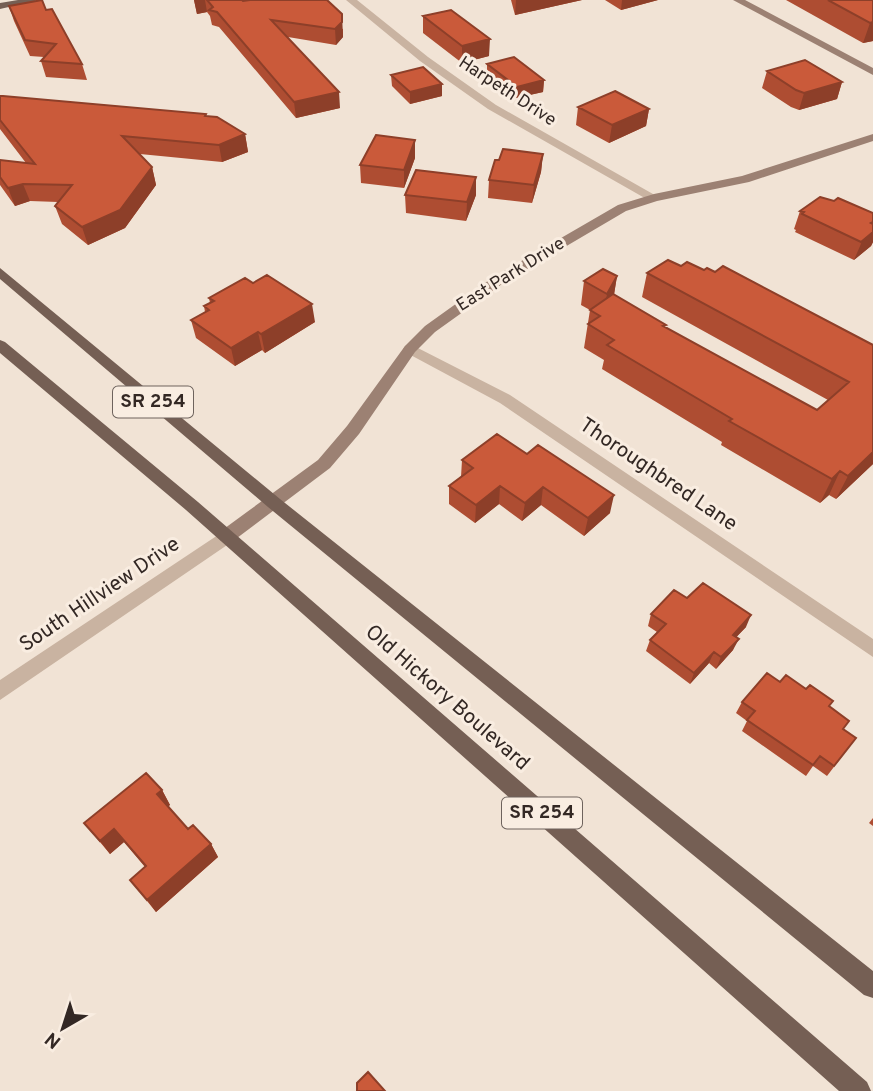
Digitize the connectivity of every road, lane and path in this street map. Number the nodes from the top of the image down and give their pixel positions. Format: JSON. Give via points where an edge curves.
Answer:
{"nodes":[{"id":1,"x":34,"y":0,"type":"edge"},
{"id":2,"x":351,"y":0,"type":"edge"},
{"id":3,"x":738,"y":0,"type":"edge"},
{"id":4,"x":0,"y":6,"type":"edge"},
{"id":5,"x":873,"y":72,"type":"edge"},
{"id":6,"x":873,"y":137,"type":"edge"},
{"id":7,"x":654,"y":198,"type":"junction"},
{"id":8,"x":0,"y":272,"type":"edge"},
{"id":9,"x":0,"y":345,"type":"edge"},
{"id":10,"x":411,"y":349,"type":"junction"},
{"id":11,"x":274,"y":503,"type":"junction"},
{"id":12,"x":226,"y":536,"type":"junction"},
{"id":13,"x":873,"y":649,"type":"edge"},
{"id":14,"x":0,"y":691,"type":"edge"},
{"id":15,"x":873,"y":986,"type":"edge"},
{"id":16,"x":858,"y":1091,"type":"edge"}],
"edges":[{"from":1,"to":4,"type":"main road"},
{"from":2,"to":7,"type":"street","name":"Harpeth Drive","via":[[492,107]]},
{"from":3,"to":5,"type":"street"},
{"from":6,"to":7,"type":"street","name":"East Park Drive","via":[[745,179]]},
{"from":7,"to":10,"type":"street","name":"East Park Drive","via":[[622,208],[497,281],[430,329]]},
{"from":8,"to":11,"type":"main road","name":"Old Hickory Boulevard","number":"SR 254"},
{"from":9,"to":12,"type":"main road","name":"Old Hickory Boulevard","number":"SR 254"},
{"from":10,"to":11,"type":"street","name":"East Park Drive","via":[[338,449]]},
{"from":10,"to":13,"type":"street","name":"Thoroughbred Lane","via":[[505,399]]},
{"from":11,"to":12,"type":"street","name":"East Park Drive"},
{"from":11,"to":15,"type":"main road","name":"Old Hickory Boulevard","number":"SR 254"},
{"from":12,"to":14,"type":"street","name":"South Hillview Drive"},
{"from":12,"to":16,"type":"main road","name":"Old Hickory Boulevard","number":"SR 254"}]}
